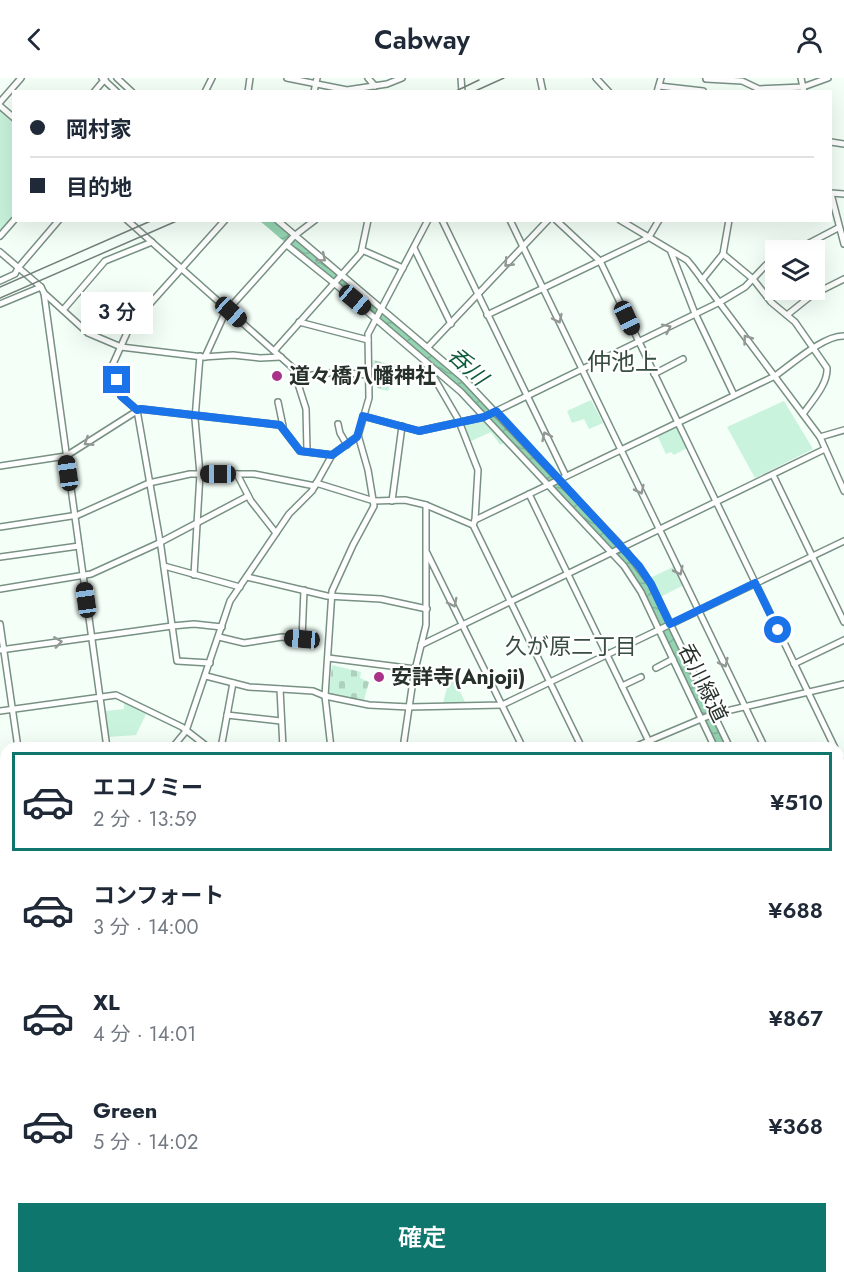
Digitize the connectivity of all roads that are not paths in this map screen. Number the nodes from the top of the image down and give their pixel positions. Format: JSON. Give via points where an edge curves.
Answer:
{"nodes":[{"id":1,"x":21,"y":78,"type":"edge"},
{"id":2,"x":117,"y":78,"type":"edge"},
{"id":3,"x":287,"y":78,"type":"edge"},
{"id":4,"x":368,"y":78,"type":"edge"},
{"id":5,"x":402,"y":78,"type":"edge"},
{"id":6,"x":468,"y":78,"type":"edge"},
{"id":7,"x":596,"y":78,"type":"edge"},
{"id":8,"x":661,"y":78,"type":"edge"},
{"id":9,"x":706,"y":78,"type":"edge"},
{"id":10,"x":801,"y":78,"type":"edge"},
{"id":11,"x":828,"y":78,"type":"edge"},
{"id":12,"x":104,"y":79,"type":"edge"},
{"id":13,"x":461,"y":80,"type":"edge"},
{"id":14,"x":316,"y":81,"type":"edge"},
{"id":15,"x":387,"y":84,"type":"junction"},
{"id":16,"x":373,"y":88,"type":"edge"},
{"id":17,"x":658,"y":89,"type":"edge"},
{"id":18,"x":804,"y":89,"type":"edge"},
{"id":19,"x":115,"y":90,"type":"edge"},
{"id":20,"x":130,"y":90,"type":"edge"},
{"id":21,"x":388,"y":90,"type":"edge"},
{"id":22,"x":607,"y":90,"type":"edge"},
{"id":23,"x":680,"y":90,"type":"edge"},
{"id":24,"x":0,"y":104,"type":"edge"},
{"id":25,"x":12,"y":116,"type":"edge"},
{"id":26,"x":832,"y":199,"type":"edge"},
{"id":27,"x":12,"y":222,"type":"edge"},
{"id":28,"x":57,"y":222,"type":"edge"},
{"id":29,"x":129,"y":222,"type":"edge"},
{"id":30,"x":223,"y":222,"type":"edge"},
{"id":31,"x":279,"y":222,"type":"edge"},
{"id":32,"x":312,"y":222,"type":"edge"},
{"id":33,"x":368,"y":222,"type":"edge"},
{"id":34,"x":427,"y":222,"type":"edge"},
{"id":35,"x":443,"y":222,"type":"edge"},
{"id":36,"x":511,"y":222,"type":"edge"},
{"id":37,"x":546,"y":222,"type":"edge"},
{"id":38,"x":558,"y":222,"type":"edge"},
{"id":39,"x":623,"y":222,"type":"edge"},
{"id":40,"x":658,"y":222,"type":"edge"},
{"id":41,"x":729,"y":222,"type":"edge"},
{"id":42,"x":838,"y":228,"type":"junction"},
{"id":43,"x":0,"y":236,"type":"edge"},
{"id":44,"x":294,"y":236,"type":"junction"},
{"id":45,"x":649,"y":237,"type":"junction"},
{"id":46,"x":815,"y":240,"type":"edge"},
{"id":47,"x":152,"y":242,"type":"junction"},
{"id":48,"x":844,"y":242,"type":"edge"},
{"id":49,"x":287,"y":245,"type":"junction"},
{"id":50,"x":414,"y":248,"type":"junction"},
{"id":51,"x":523,"y":248,"type":"junction"},
{"id":52,"x":362,"y":250,"type":"junction"},
{"id":53,"x":0,"y":252,"type":"edge"},
{"id":54,"x":671,"y":252,"type":"junction"},
{"id":55,"x":723,"y":254,"type":"junction"},
{"id":56,"x":600,"y":261,"type":"junction"},
{"id":57,"x":765,"y":267,"type":"edge"},
{"id":58,"x":18,"y":268,"type":"junction"},
{"id":59,"x":403,"y":268,"type":"junction"},
{"id":60,"x":182,"y":269,"type":"junction"},
{"id":61,"x":341,"y":276,"type":"junction"},
{"id":62,"x":753,"y":279,"type":"junction"},
{"id":63,"x":844,"y":279,"type":"edge"},
{"id":64,"x":702,"y":280,"type":"junction"},
{"id":65,"x":0,"y":281,"type":"edge"},
{"id":66,"x":335,"y":283,"type":"junction"},
{"id":67,"x":41,"y":287,"type":"junction"},
{"id":68,"x":543,"y":288,"type":"junction"},
{"id":69,"x":44,"y":293,"type":"junction"},
{"id":70,"x":477,"y":295,"type":"junction"},
{"id":71,"x":720,"y":302,"type":"junction"},
{"id":72,"x":0,"y":304,"type":"edge"},
{"id":73,"x":381,"y":309,"type":"junction"},
{"id":74,"x":63,"y":310,"type":"junction"},
{"id":75,"x":228,"y":310,"type":"junction"},
{"id":76,"x":695,"y":314,"type":"junction"},
{"id":77,"x":487,"y":315,"type":"junction"},
{"id":78,"x":787,"y":315,"type":"junction"},
{"id":79,"x":376,"y":318,"type":"junction"},
{"id":80,"x":300,"y":322,"type":"junction"},
{"id":81,"x":450,"y":324,"type":"junction"},
{"id":82,"x":844,"y":336,"type":"edge"},
{"id":83,"x":368,"y":340,"type":"junction"},
{"id":84,"x":638,"y":342,"type":"junction"},
{"id":85,"x":121,"y":347,"type":"junction"},
{"id":86,"x":428,"y":347,"type":"junction"},
{"id":87,"x":813,"y":349,"type":"junction"},
{"id":88,"x":274,"y":351,"type":"junction"},
{"id":89,"x":202,"y":357,"type":"junction"},
{"id":90,"x":281,"y":357,"type":"junction"},
{"id":91,"x":423,"y":359,"type":"junction"},
{"id":92,"x":682,"y":359,"type":"dead end"},
{"id":93,"x":582,"y":369,"type":"junction"},
{"id":94,"x":654,"y":374,"type":"junction"},
{"id":95,"x":368,"y":375,"type":"junction"},
{"id":96,"x":775,"y":376,"type":"junction"},
{"id":97,"x":296,"y":377,"type":"junction"},
{"id":98,"x":734,"y":395,"type":"junction"},
{"id":99,"x":526,"y":396,"type":"junction"},
{"id":100,"x":278,"y":402,"type":"dead end"},
{"id":101,"x":137,"y":410,"type":"junction"},
{"id":102,"x":495,"y":412,"type":"junction"},
{"id":103,"x":803,"y":414,"type":"junction"},
{"id":104,"x":196,"y":416,"type":"junction"},
{"id":105,"x":363,"y":416,"type":"junction"},
{"id":106,"x":484,"y":416,"type":"junction"},
{"id":107,"x":459,"y":422,"type":"junction"},
{"id":108,"x":677,"y":422,"type":"junction"},
{"id":109,"x":338,"y":424,"type":"dead end"},
{"id":110,"x":283,"y":426,"type":"junction"},
{"id":111,"x":402,"y":426,"type":"junction"},
{"id":112,"x":844,"y":430,"type":"edge"},
{"id":113,"x":358,"y":435,"type":"junction"},
{"id":114,"x":820,"y":437,"type":"junction"},
{"id":115,"x":347,"y":445,"type":"junction"},
{"id":116,"x":825,"y":449,"type":"junction"},
{"id":117,"x":620,"y":450,"type":"junction"},
{"id":118,"x":307,"y":452,"type":"junction"},
{"id":119,"x":332,"y":455,"type":"junction"},
{"id":120,"x":66,"y":456,"type":"junction"},
{"id":121,"x":0,"y":466,"type":"edge"},
{"id":122,"x":200,"y":474,"type":"junction"},
{"id":123,"x":237,"y":474,"type":"junction"},
{"id":124,"x":773,"y":475,"type":"junction"},
{"id":125,"x":561,"y":478,"type":"junction"},
{"id":126,"x":149,"y":483,"type":"junction"},
{"id":127,"x":316,"y":484,"type":"junction"},
{"id":128,"x":549,"y":485,"type":"junction"},
{"id":129,"x":844,"y":490,"type":"edge"},
{"id":130,"x":529,"y":494,"type":"junction"},
{"id":131,"x":248,"y":496,"type":"junction"},
{"id":132,"x":374,"y":501,"type":"junction"},
{"id":133,"x":392,"y":501,"type":"junction"},
{"id":134,"x":717,"y":503,"type":"junction"},
{"id":135,"x":426,"y":505,"type":"junction"},
{"id":136,"x":74,"y":516,"type":"junction"},
{"id":137,"x":198,"y":521,"type":"junction"},
{"id":138,"x":474,"y":523,"type":"junction"},
{"id":139,"x":0,"y":527,"type":"edge"},
{"id":140,"x":660,"y":531,"type":"junction"},
{"id":141,"x":276,"y":533,"type":"junction"},
{"id":142,"x":844,"y":541,"type":"edge"},
{"id":143,"x":160,"y":543,"type":"junction"},
{"id":144,"x":79,"y":546,"type":"junction"},
{"id":145,"x":623,"y":548,"type":"junction"},
{"id":146,"x":426,"y":551,"type":"junction"},
{"id":147,"x":613,"y":553,"type":"junction"},
{"id":148,"x":812,"y":556,"type":"junction"},
{"id":149,"x":0,"y":557,"type":"edge"},
{"id":150,"x":164,"y":566,"type":"junction"},
{"id":151,"x":568,"y":574,"type":"junction"},
{"id":152,"x":194,"y":575,"type":"junction"},
{"id":153,"x":83,"y":577,"type":"junction"},
{"id":154,"x":247,"y":577,"type":"junction"},
{"id":155,"x":753,"y":584,"type":"junction"},
{"id":156,"x":240,"y":587,"type":"junction"},
{"id":157,"x":0,"y":589,"type":"edge"},
{"id":158,"x":304,"y":590,"type":"junction"},
{"id":159,"x":331,"y":597,"type":"junction"},
{"id":160,"x":512,"y":601,"type":"junction"},
{"id":161,"x":427,"y":609,"type":"junction"},
{"id":162,"x":698,"y":611,"type":"junction"},
{"id":163,"x":844,"y":622,"type":"edge"},
{"id":164,"x":0,"y":624,"type":"edge"},
{"id":165,"x":463,"y":625,"type":"junction"},
{"id":166,"x":669,"y":625,"type":"junction"},
{"id":167,"x":172,"y":626,"type":"junction"},
{"id":168,"x":222,"y":627,"type":"junction"},
{"id":169,"x":659,"y":630,"type":"junction"},
{"id":170,"x":91,"y":637,"type":"junction"},
{"id":171,"x":219,"y":638,"type":"junction"},
{"id":172,"x":844,"y":640,"type":"edge"},
{"id":173,"x":421,"y":645,"type":"junction"},
{"id":174,"x":2,"y":650,"type":"edge"},
{"id":175,"x":608,"y":655,"type":"junction"},
{"id":176,"x":328,"y":658,"type":"junction"},
{"id":177,"x":673,"y":659,"type":"junction"},
{"id":178,"x":210,"y":663,"type":"junction"},
{"id":179,"x":794,"y":664,"type":"junction"},
{"id":180,"x":656,"y":668,"type":"dead end"},
{"id":181,"x":415,"y":669,"type":"junction"},
{"id":182,"x":206,"y":676,"type":"junction"},
{"id":183,"x":641,"y":676,"type":"dead end"},
{"id":184,"x":550,"y":682,"type":"junction"},
{"id":185,"x":233,"y":683,"type":"junction"},
{"id":186,"x":844,"y":684,"type":"edge"},
{"id":187,"x":622,"y":686,"type":"junction"},
{"id":188,"x":280,"y":689,"type":"junction"},
{"id":189,"x":808,"y":692,"type":"junction"},
{"id":190,"x":325,"y":696,"type":"junction"},
{"id":191,"x":100,"y":697,"type":"junction"},
{"id":192,"x":502,"y":705,"type":"junction"},
{"id":193,"x":745,"y":706,"type":"junction"},
{"id":194,"x":409,"y":707,"type":"junction"},
{"id":195,"x":12,"y":710,"type":"junction"},
{"id":196,"x":0,"y":711,"type":"edge"},
{"id":197,"x":712,"y":714,"type":"junction"},
{"id":198,"x":227,"y":716,"type":"junction"},
{"id":199,"x":703,"y":718,"type":"junction"},
{"id":200,"x":281,"y":721,"type":"junction"},
{"id":201,"x":186,"y":731,"type":"junction"},
{"id":202,"x":649,"y":741,"type":"joint"},
{"id":203,"x":17,"y":742,"type":"edge"},
{"id":204,"x":106,"y":742,"type":"edge"},
{"id":205,"x":177,"y":742,"type":"edge"},
{"id":206,"x":201,"y":742,"type":"edge"},
{"id":207,"x":222,"y":742,"type":"edge"},
{"id":208,"x":283,"y":742,"type":"edge"},
{"id":209,"x":330,"y":742,"type":"edge"},
{"id":210,"x":404,"y":742,"type":"edge"},
{"id":211,"x":520,"y":742,"type":"edge"},
{"id":212,"x":579,"y":742,"type":"edge"},
{"id":213,"x":713,"y":742,"type":"edge"},
{"id":214,"x":727,"y":742,"type":"edge"},
{"id":215,"x":762,"y":742,"type":"edge"},
{"id":216,"x":832,"y":742,"type":"edge"}],
"edges":[{"from":1,"to":24,"type":"street"},
{"from":2,"to":20,"type":"street"},
{"from":3,"to":14,"type":"street"},
{"from":4,"to":16,"type":"street"},
{"from":5,"to":15,"type":"street"},
{"from":6,"to":13,"type":"street"},
{"from":7,"to":22,"type":"street"},
{"from":8,"to":17,"type":"street"},
{"from":9,"to":18,"type":"street","via":[[749,82],[759,89]]},
{"from":10,"to":18,"type":"street"},
{"from":11,"to":18,"type":"street"},
{"from":12,"to":19,"type":"street"},
{"from":14,"to":16,"type":"street","via":[[347,90]]},
{"from":15,"to":16,"type":"street"},
{"from":15,"to":21,"type":"street"},
{"from":17,"to":23,"type":"street"},
{"from":24,"to":25,"type":"street"},
{"from":26,"to":42,"type":"street"},
{"from":27,"to":43,"type":"street"},
{"from":28,"to":58,"type":"street"},
{"from":29,"to":47,"type":"street"},
{"from":30,"to":60,"type":"street"},
{"from":31,"to":44,"type":"street"},
{"from":32,"to":44,"type":"street"},
{"from":33,"to":52,"type":"street"},
{"from":34,"to":50,"type":"street"},
{"from":35,"to":70,"type":"street"},
{"from":36,"to":51,"type":"street"},
{"from":37,"to":51,"type":"street"},
{"from":38,"to":56,"type":"street"},
{"from":39,"to":45,"type":"street"},
{"from":40,"to":45,"type":"street"},
{"from":41,"to":55,"type":"street"},
{"from":42,"to":46,"type":"street"},
{"from":42,"to":48,"type":"street"},
{"from":44,"to":49,"type":"street"},
{"from":44,"to":61,"type":"street","one_way":true},
{"from":45,"to":54,"type":"street"},
{"from":45,"to":56,"type":"street"},
{"from":47,"to":60,"type":"street"},
{"from":47,"to":74,"type":"street","via":[[105,261]]},
{"from":49,"to":66,"type":"street","name":"呑川緑道"},
{"from":49,"to":75,"type":"street"},
{"from":50,"to":59,"type":"street"},
{"from":50,"to":81,"type":"street"},
{"from":51,"to":68,"type":"street"},
{"from":51,"to":70,"type":"street","one_way":true},
{"from":52,"to":59,"type":"street"},
{"from":52,"to":61,"type":"street"},
{"from":53,"to":58,"type":"street"},
{"from":54,"to":64,"type":"street","via":[[687,260]]},
{"from":54,"to":76,"type":"street"},
{"from":55,"to":62,"type":"street"},
{"from":55,"to":64,"type":"street"},
{"from":56,"to":68,"type":"street"},
{"from":56,"to":84,"type":"street"},
{"from":57,"to":62,"type":"street"},
{"from":58,"to":65,"type":"street","via":[[15,274]]},
{"from":58,"to":67,"type":"street"},
{"from":59,"to":73,"type":"street"},
{"from":60,"to":75,"type":"street"},
{"from":60,"to":85,"type":"street","via":[[130,326]]},
{"from":61,"to":66,"type":"street"},
{"from":61,"to":73,"type":"street"},
{"from":62,"to":71,"type":"street"},
{"from":62,"to":78,"type":"street"},
{"from":63,"to":78,"type":"street","via":[[812,295]]},
{"from":64,"to":71,"type":"street"},
{"from":66,"to":79,"type":"street","name":"呑川緑道"},
{"from":66,"to":80,"type":"street"},
{"from":67,"to":69,"type":"street"},
{"from":67,"to":72,"type":"street"},
{"from":68,"to":77,"type":"street"},
{"from":68,"to":93,"type":"street","one_way":true},
{"from":69,"to":74,"type":"street"},
{"from":69,"to":120,"type":"street"},
{"from":70,"to":77,"type":"street"},
{"from":70,"to":81,"type":"street"},
{"from":71,"to":76,"type":"street"},
{"from":96,"to":71,"type":"street","one_way":true},
{"from":73,"to":79,"type":"street"},
{"from":73,"to":86,"type":"street"},
{"from":74,"to":85,"type":"street","via":[[88,333]]},
{"from":75,"to":88,"type":"street"},
{"from":75,"to":89,"type":"street"},
{"from":84,"to":76,"type":"street","one_way":true},
{"from":76,"to":98,"type":"street"},
{"from":77,"to":99,"type":"street"},
{"from":78,"to":87,"type":"street"},
{"from":79,"to":83,"type":"street"},
{"from":79,"to":91,"type":"street","name":"呑川緑道"},
{"from":80,"to":83,"type":"street"},
{"from":80,"to":88,"type":"street"},
{"from":81,"to":86,"type":"street"},
{"from":82,"to":87,"type":"street"},
{"from":83,"to":95,"type":"street"},
{"from":84,"to":93,"type":"street"},
{"from":84,"to":94,"type":"street"},
{"from":85,"to":89,"type":"street"},
{"from":85,"to":101,"type":"street","via":[[113,364],[118,385],[121,396]]},
{"from":86,"to":102,"type":"street"},
{"from":87,"to":96,"type":"street"},
{"from":87,"to":103,"type":"street","via":[[828,372]]},
{"from":88,"to":90,"type":"street"},
{"from":89,"to":90,"type":"street"},
{"from":89,"to":104,"type":"street"},
{"from":90,"to":97,"type":"street","via":[[294,369]]},
{"from":91,"to":106,"type":"street","name":"呑川緑道"},
{"from":91,"to":107,"type":"street"},
{"from":92,"to":94,"type":"street"},
{"from":93,"to":99,"type":"street"},
{"from":93,"to":117,"type":"street"},
{"from":94,"to":108,"type":"street"},
{"from":95,"to":97,"type":"street","via":[[338,372]]},
{"from":95,"to":105,"type":"street","via":[[369,398]]},
{"from":96,"to":98,"type":"street"},
{"from":96,"to":103,"type":"street"},
{"from":97,"to":118,"type":"street","via":[[306,409]]},
{"from":98,"to":108,"type":"street"},
{"from":99,"to":102,"type":"street"},
{"from":125,"to":99,"type":"street","one_way":true},
{"from":100,"to":110,"type":"street"},
{"from":101,"to":104,"type":"street"},
{"from":101,"to":120,"type":"street","one_way":true},
{"from":101,"to":126,"type":"street"},
{"from":102,"to":106,"type":"street"},
{"from":102,"to":125,"type":"street"},
{"from":103,"to":114,"type":"street"},
{"from":104,"to":110,"type":"street"},
{"from":104,"to":122,"type":"street"},
{"from":105,"to":111,"type":"street"},
{"from":105,"to":113,"type":"street"},
{"from":106,"to":107,"type":"street"},
{"from":106,"to":128,"type":"street","name":"呑川緑道"},
{"from":107,"to":111,"type":"street","via":[[419,431]]},
{"from":107,"to":138,"type":"street","via":[[478,470]]},
{"from":108,"to":117,"type":"street"},
{"from":108,"to":134,"type":"street"},
{"from":109,"to":115,"type":"street"},
{"from":110,"to":118,"type":"street","via":[[300,451]]},
{"from":111,"to":133,"type":"street"},
{"from":112,"to":114,"type":"street"},
{"from":113,"to":115,"type":"street"},
{"from":113,"to":132,"type":"street"},
{"from":114,"to":116,"type":"street"},
{"from":115,"to":119,"type":"street"},
{"from":116,"to":124,"type":"street"},
{"from":116,"to":129,"type":"street"},
{"from":117,"to":125,"type":"street"},
{"from":117,"to":140,"type":"street","one_way":true},
{"from":118,"to":119,"type":"street"},
{"from":119,"to":127,"type":"street"},
{"from":120,"to":121,"type":"street"},
{"from":120,"to":136,"type":"street"},
{"from":122,"to":123,"type":"street"},
{"from":122,"to":126,"type":"street"},
{"from":122,"to":137,"type":"street"},
{"from":123,"to":127,"type":"street"},
{"from":123,"to":131,"type":"street"},
{"from":124,"to":134,"type":"street"},
{"from":124,"to":148,"type":"street"},
{"from":125,"to":128,"type":"street"},
{"from":125,"to":145,"type":"street"},
{"from":126,"to":136,"type":"street"},
{"from":126,"to":143,"type":"street"},
{"from":127,"to":132,"type":"street"},
{"from":127,"to":141,"type":"street"},
{"from":128,"to":130,"type":"street"},
{"from":128,"to":147,"type":"street","name":"呑川緑道"},
{"from":130,"to":138,"type":"street"},
{"from":130,"to":151,"type":"street"},
{"from":131,"to":137,"type":"street"},
{"from":131,"to":141,"type":"street"},
{"from":132,"to":133,"type":"street"},
{"from":132,"to":159,"type":"street"},
{"from":133,"to":135,"type":"street"},
{"from":134,"to":140,"type":"street"},
{"from":134,"to":155,"type":"street"},
{"from":135,"to":138,"type":"street"},
{"from":135,"to":146,"type":"street"},
{"from":136,"to":139,"type":"street"},
{"from":136,"to":144,"type":"street"},
{"from":137,"to":143,"type":"street"},
{"from":137,"to":152,"type":"street"},
{"from":138,"to":160,"type":"street"},
{"from":140,"to":145,"type":"street"},
{"from":140,"to":162,"type":"street","one_way":true},
{"from":141,"to":154,"type":"street"},
{"from":142,"to":148,"type":"street"},
{"from":143,"to":150,"type":"street"},
{"from":143,"to":153,"type":"street"},
{"from":144,"to":149,"type":"street"},
{"from":144,"to":153,"type":"street"},
{"from":145,"to":147,"type":"street"},
{"from":145,"to":166,"type":"street","via":[[651,584]]},
{"from":146,"to":161,"type":"street"},
{"from":146,"to":165,"type":"street","one_way":true},
{"from":147,"to":151,"type":"street"},
{"from":147,"to":169,"type":"street","name":"呑川緑道","via":[[634,579]]},
{"from":148,"to":155,"type":"street"},
{"from":148,"to":163,"type":"street"},
{"from":150,"to":152,"type":"street"},
{"from":150,"to":167,"type":"street"},
{"from":151,"to":160,"type":"street"},
{"from":151,"to":175,"type":"street"},
{"from":152,"to":156,"type":"street"},
{"from":153,"to":157,"type":"street"},
{"from":153,"to":170,"type":"street"},
{"from":154,"to":156,"type":"street"},
{"from":154,"to":158,"type":"street"},
{"from":155,"to":162,"type":"street"},
{"from":155,"to":179,"type":"street"},
{"from":156,"to":168,"type":"street","via":[[230,601]]},
{"from":158,"to":159,"type":"street"},
{"from":158,"to":171,"type":"street","via":[[302,639],[244,643]]},
{"from":159,"to":161,"type":"street","via":[[381,599]]},
{"from":159,"to":176,"type":"street"},
{"from":160,"to":165,"type":"street"},
{"from":160,"to":184,"type":"street"},
{"from":161,"to":173,"type":"street"},
{"from":162,"to":166,"type":"street"},
{"from":162,"to":193,"type":"street","one_way":true},
{"from":164,"to":174,"type":"street"},
{"from":165,"to":173,"type":"street"},
{"from":165,"to":192,"type":"street"},
{"from":166,"to":169,"type":"street"},
{"from":166,"to":197,"type":"street"},
{"from":167,"to":168,"type":"street"},
{"from":167,"to":170,"type":"street"},
{"from":167,"to":178,"type":"street","via":[[177,661]]},
{"from":168,"to":171,"type":"street"},
{"from":169,"to":175,"type":"street"},
{"from":169,"to":177,"type":"street","name":"呑川緑道"},
{"from":174,"to":170,"type":"street","one_way":true},
{"from":170,"to":191,"type":"street"},
{"from":171,"to":178,"type":"street"},
{"from":172,"to":179,"type":"street"},
{"from":173,"to":181,"type":"street"},
{"from":174,"to":195,"type":"street"},
{"from":175,"to":184,"type":"street"},
{"from":175,"to":187,"type":"street"},
{"from":176,"to":181,"type":"street"},
{"from":176,"to":190,"type":"street"},
{"from":177,"to":180,"type":"street"},
{"from":177,"to":199,"type":"street","name":"呑川緑道"},
{"from":178,"to":182,"type":"street"},
{"from":179,"to":189,"type":"street"},
{"from":181,"to":194,"type":"street"},
{"from":182,"to":185,"type":"street"},
{"from":182,"to":201,"type":"street"},
{"from":183,"to":187,"type":"street"},
{"from":184,"to":192,"type":"street"},
{"from":184,"to":212,"type":"street"},
{"from":185,"to":188,"type":"street"},
{"from":185,"to":198,"type":"street"},
{"from":186,"to":189,"type":"street"},
{"from":187,"to":202,"type":"street"},
{"from":188,"to":190,"type":"street","via":[[313,691]]},
{"from":188,"to":200,"type":"street"},
{"from":189,"to":193,"type":"street"},
{"from":189,"to":216,"type":"street"},
{"from":190,"to":194,"type":"street","via":[[369,705]]},
{"from":190,"to":209,"type":"street"},
{"from":191,"to":195,"type":"street"},
{"from":191,"to":201,"type":"street","via":[[116,695]]},
{"from":191,"to":204,"type":"street"},
{"from":192,"to":194,"type":"street"},
{"from":192,"to":211,"type":"street"},
{"from":193,"to":197,"type":"street"},
{"from":193,"to":215,"type":"street"},
{"from":194,"to":210,"type":"street"},
{"from":195,"to":196,"type":"street"},
{"from":195,"to":203,"type":"street"},
{"from":197,"to":199,"type":"street"},
{"from":197,"to":214,"type":"street"},
{"from":198,"to":200,"type":"street"},
{"from":198,"to":207,"type":"street"},
{"from":199,"to":202,"type":"street"},
{"from":199,"to":213,"type":"street","name":"呑川緑道"},
{"from":200,"to":208,"type":"street"},
{"from":201,"to":205,"type":"street"},
{"from":201,"to":206,"type":"street"}]}
